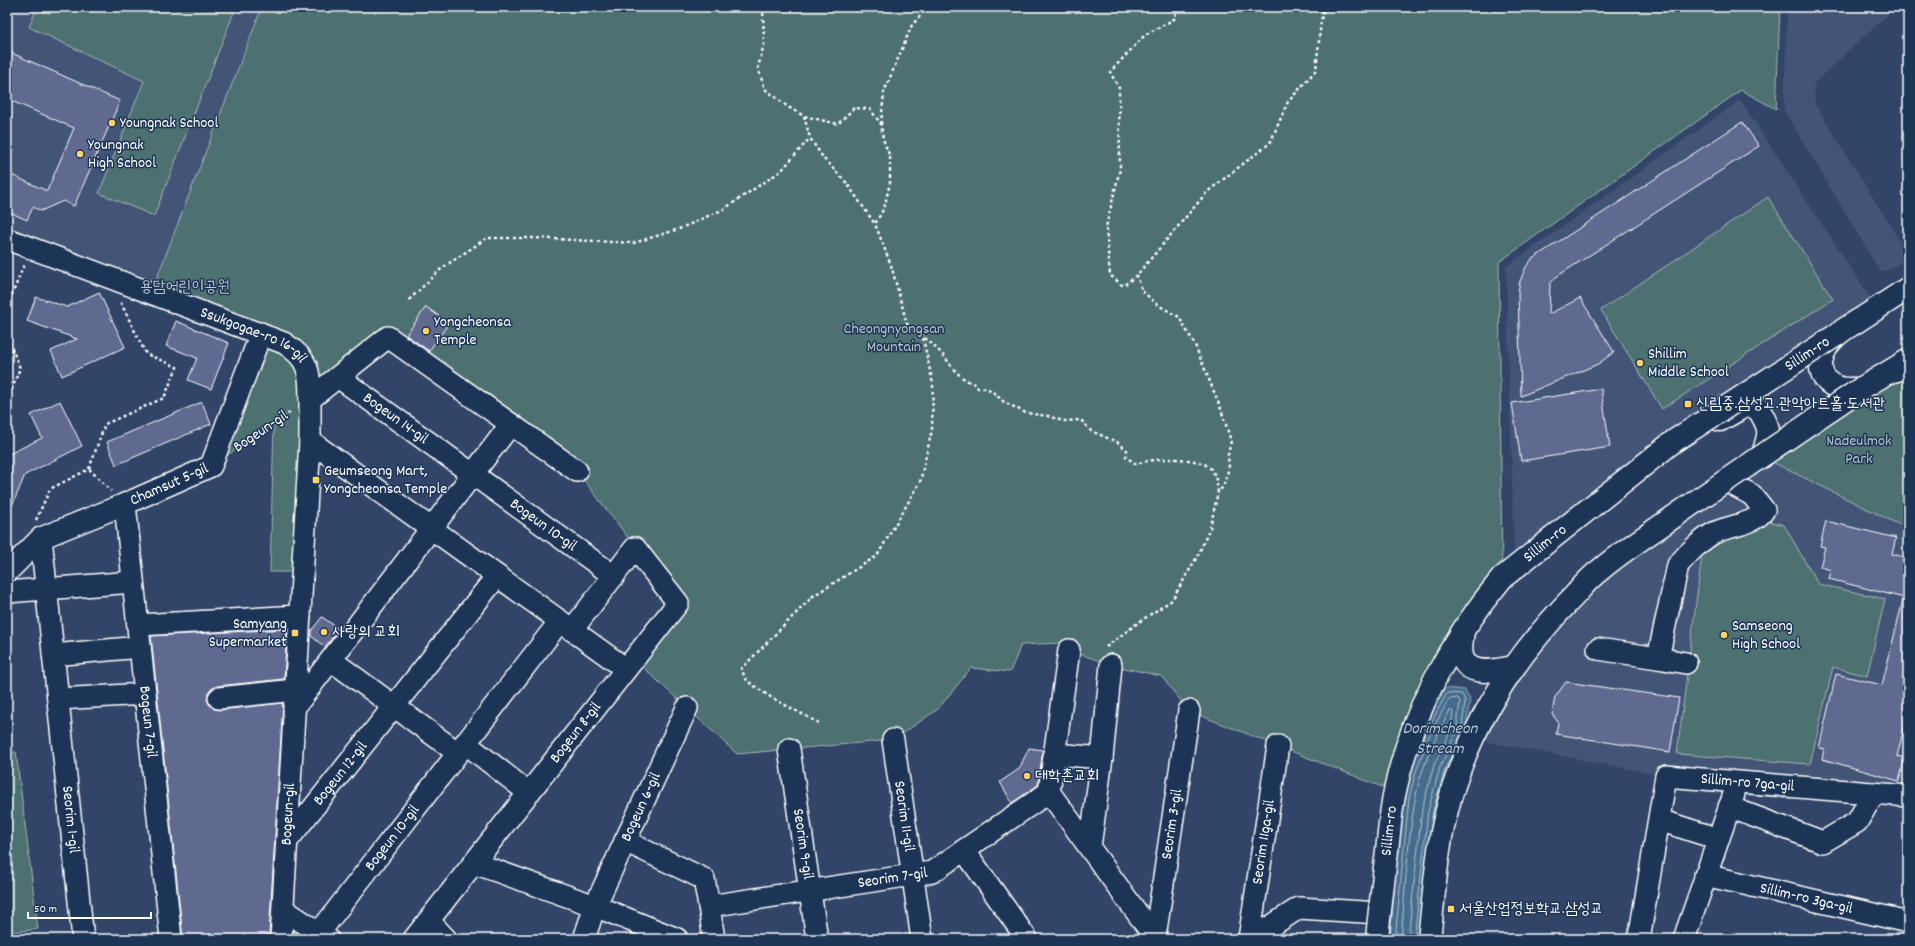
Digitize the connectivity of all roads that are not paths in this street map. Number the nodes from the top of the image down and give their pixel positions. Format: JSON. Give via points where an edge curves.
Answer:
{"nodes":[{"id":1,"x":7,"y":239,"type":"edge"},
{"id":2,"x":1908,"y":288,"type":"edge"},
{"id":3,"x":261,"y":333,"type":"junction"},
{"id":4,"x":1838,"y":334,"type":"junction"},
{"id":5,"x":1908,"y":360,"type":"edge"},
{"id":6,"x":1902,"y":373,"type":"edge"},
{"id":7,"x":338,"y":377,"type":"junction"},
{"id":8,"x":1862,"y":388,"type":"junction"},
{"id":9,"x":310,"y":399,"type":"junction"},
{"id":10,"x":511,"y":424,"type":"junction"},
{"id":11,"x":1698,"y":425,"type":"junction"},
{"id":12,"x":310,"y":441,"type":"junction"},
{"id":13,"x":1762,"y":457,"type":"junction"},
{"id":14,"x":577,"y":471,"type":"dead end"},
{"id":15,"x":472,"y":475,"type":"junction"},
{"id":16,"x":1726,"y":481,"type":"junction"},
{"id":17,"x":125,"y":504,"type":"junction"},
{"id":18,"x":432,"y":528,"type":"junction"},
{"id":19,"x":38,"y":531,"type":"junction"},
{"id":20,"x":7,"y":572,"type":"edge"},
{"id":21,"x":497,"y":576,"type":"junction"},
{"id":22,"x":614,"y":576,"type":"junction"},
{"id":23,"x":133,"y":582,"type":"junction"},
{"id":24,"x":46,"y":589,"type":"junction"},
{"id":25,"x":7,"y":592,"type":"edge"},
{"id":26,"x":678,"y":603,"type":"joint"},
{"id":27,"x":300,"y":616,"type":"junction"},
{"id":28,"x":138,"y":625,"type":"junction"},
{"id":29,"x":566,"y":625,"type":"junction"},
{"id":30,"x":1463,"y":630,"type":"junction"},
{"id":31,"x":140,"y":647,"type":"junction"},
{"id":32,"x":1598,"y":649,"type":"dead end"},
{"id":33,"x":1069,"y":650,"type":"dead end"},
{"id":34,"x":53,"y":655,"type":"junction"},
{"id":35,"x":1108,"y":657,"type":"road end"},
{"id":36,"x":1658,"y":658,"type":"junction"},
{"id":37,"x":331,"y":660,"type":"junction"},
{"id":38,"x":1686,"y":662,"type":"dead end"},
{"id":39,"x":1514,"y":667,"type":"junction"},
{"id":40,"x":626,"y":669,"type":"junction"},
{"id":41,"x":145,"y":694,"type":"junction"},
{"id":42,"x":219,"y":698,"type":"dead end"},
{"id":43,"x":58,"y":699,"type":"junction"},
{"id":44,"x":295,"y":699,"type":"junction"},
{"id":45,"x":394,"y":706,"type":"junction"},
{"id":46,"x":687,"y":708,"type":"dead end"},
{"id":47,"x":1190,"y":711,"type":"dead end"},
{"id":48,"x":893,"y":740,"type":"dead end"},
{"id":49,"x":1278,"y":746,"type":"dead end"},
{"id":50,"x":462,"y":748,"type":"junction"},
{"id":51,"x":789,"y":749,"type":"dead end"},
{"id":52,"x":1055,"y":754,"type":"junction"},
{"id":53,"x":1102,"y":758,"type":"junction"},
{"id":54,"x":1738,"y":782,"type":"junction"},
{"id":55,"x":1049,"y":792,"type":"junction"},
{"id":56,"x":529,"y":793,"type":"junction"},
{"id":57,"x":1874,"y":793,"type":"junction"},
{"id":58,"x":1908,"y":796,"type":"edge"},
{"id":59,"x":1729,"y":807,"type":"junction"},
{"id":60,"x":1658,"y":820,"type":"junction"},
{"id":61,"x":1718,"y":839,"type":"junction"},
{"id":62,"x":287,"y":841,"type":"junction"},
{"id":63,"x":625,"y":841,"type":"junction"},
{"id":64,"x":1090,"y":847,"type":"junction"},
{"id":65,"x":964,"y":850,"type":"junction"},
{"id":66,"x":474,"y":863,"type":"junction"},
{"id":67,"x":913,"y":875,"type":"junction"},
{"id":68,"x":1705,"y":875,"type":"junction"},
{"id":69,"x":810,"y":890,"type":"junction"},
{"id":70,"x":594,"y":906,"type":"junction"},
{"id":71,"x":709,"y":906,"type":"junction"},
{"id":72,"x":283,"y":909,"type":"junction"},
{"id":73,"x":1379,"y":913,"type":"junction"},
{"id":74,"x":429,"y":921,"type":"junction"},
{"id":75,"x":1908,"y":922,"type":"edge"},
{"id":76,"x":323,"y":936,"type":"edge"},
{"id":77,"x":1156,"y":938,"type":"edge"},
{"id":78,"x":83,"y":939,"type":"edge"},
{"id":79,"x":171,"y":939,"type":"edge"},
{"id":80,"x":281,"y":939,"type":"edge"},
{"id":81,"x":414,"y":939,"type":"edge"},
{"id":82,"x":446,"y":939,"type":"edge"},
{"id":83,"x":584,"y":939,"type":"edge"},
{"id":84,"x":677,"y":939,"type":"edge"},
{"id":85,"x":714,"y":939,"type":"edge"},
{"id":86,"x":817,"y":939,"type":"edge"},
{"id":87,"x":922,"y":939,"type":"edge"},
{"id":88,"x":1027,"y":939,"type":"edge"},
{"id":89,"x":1250,"y":939,"type":"edge"},
{"id":90,"x":1377,"y":939,"type":"edge"},
{"id":91,"x":1429,"y":939,"type":"edge"},
{"id":92,"x":1639,"y":939,"type":"edge"},
{"id":93,"x":1684,"y":939,"type":"edge"}],
"edges":[{"from":1,"to":3,"type":"street","name":"Ssukgogae-ro 16-gil"},
{"from":2,"to":4,"type":"main road","name":"Sillim-ro"},
{"from":3,"to":9,"type":"street","name":"Ssukgogae-ro 16-gil","via":[[284,343],[302,357],[308,368]]},
{"from":3,"to":17,"type":"street","name":"Chamsut 5-gil","via":[[211,466]]},
{"from":4,"to":8,"type":"main road","bridge":true,"via":[[1823,354],[1821,371],[1824,378],[1842,388]]},
{"from":4,"to":11,"type":"main road","name":"Sillim-ro","bridge":true},
{"from":5,"to":6,"type":"main road"},
{"from":6,"to":8,"type":"main road"},
{"from":7,"to":9,"type":"street"},
{"from":7,"to":10,"type":"street","via":[[388,337]]},
{"from":7,"to":15,"type":"street","name":"Bogeun 14-gil"},
{"from":8,"to":13,"type":"main road","bridge":true},
{"from":9,"to":12,"type":"street","name":"Bogeun-gil"},
{"from":10,"to":14,"type":"street"},
{"from":10,"to":15,"type":"street"},
{"from":11,"to":13,"type":"main road","bridge":true,"via":[[1716,423],[1745,406],[1758,408],[1768,424],[1769,435]]},
{"from":11,"to":30,"type":"main road","name":"Sillim-ro","bridge":true,"via":[[1674,441],[1502,578]]},
{"from":12,"to":18,"type":"street"},
{"from":12,"to":27,"type":"street","name":"Bogeun-gil"},
{"from":13,"to":16,"type":"main road","bridge":true},
{"from":15,"to":18,"type":"street"},
{"from":15,"to":22,"type":"street","name":"Bogeun 10-gil"},
{"from":16,"to":36,"type":"street","via":[[1752,495],[1764,510],[1755,518],[1714,532],[1678,565]]},
{"from":16,"to":39,"type":"main road","bridge":true,"via":[[1599,570],[1558,612]]},
{"from":17,"to":19,"type":"street","name":"Chamsut 5-gil"},
{"from":17,"to":23,"type":"street","name":"Bogeun 7-gil"},
{"from":18,"to":21,"type":"street"},
{"from":18,"to":37,"type":"street"},
{"from":19,"to":20,"type":"street","name":"Chamsut 5-gil"},
{"from":19,"to":24,"type":"street","name":"Seorim 1-gil"},
{"from":21,"to":29,"type":"street"},
{"from":21,"to":45,"type":"street","name":"Bogeun 12-gil"},
{"from":22,"to":26,"type":"street","name":"Bogeun 10-gil","via":[[635,548]]},
{"from":22,"to":29,"type":"street","name":"Bogeun 10-gil"},
{"from":23,"to":24,"type":"street"},
{"from":23,"to":28,"type":"street","name":"Bogeun 7-gil"},
{"from":24,"to":25,"type":"street"},
{"from":24,"to":34,"type":"street","name":"Seorim 1-gil"},
{"from":26,"to":40,"type":"street","name":"Bogeun 8-gil"},
{"from":27,"to":28,"type":"street"},
{"from":27,"to":44,"type":"street","name":"Bogeun-gil"},
{"from":28,"to":31,"type":"street","name":"Bogeun 7-gil"},
{"from":29,"to":40,"type":"street"},
{"from":29,"to":50,"type":"street","name":"Bogeun 10-gil"},
{"from":30,"to":39,"type":"main road","bridge":true,"via":[[1461,655],[1463,661],[1471,667],[1483,672]]},
{"from":30,"to":73,"type":"main road","name":"Sillim-ro","bridge":true,"via":[[1425,702],[1402,762],[1395,792]]},
{"from":31,"to":34,"type":"street"},
{"from":31,"to":41,"type":"street","name":"Bogeun 7-gil"},
{"from":32,"to":36,"type":"street"},
{"from":33,"to":52,"type":"street"},
{"from":34,"to":43,"type":"street","name":"Seorim 1-gil"},
{"from":35,"to":53,"type":"street"},
{"from":36,"to":38,"type":"street"},
{"from":37,"to":44,"type":"street"},
{"from":37,"to":45,"type":"street"},
{"from":39,"to":91,"type":"main road","bridge":true,"via":[[1472,739],[1456,779],[1438,859]]},
{"from":40,"to":56,"type":"street","name":"Bogeun 8-gil"},
{"from":41,"to":43,"type":"street"},
{"from":41,"to":79,"type":"street","name":"Bogeun 7-gil"},
{"from":42,"to":44,"type":"street"},
{"from":43,"to":78,"type":"street","name":"Seorim 1-gil"},
{"from":44,"to":62,"type":"street","name":"Bogeun-gil"},
{"from":45,"to":50,"type":"street"},
{"from":45,"to":62,"type":"street","name":"Bogeun 12-gil"},
{"from":46,"to":63,"type":"street","name":"Bogeun 6-gil"},
{"from":47,"to":77,"type":"street","name":"Seorim 3-gil"},
{"from":48,"to":67,"type":"street","name":"Seorim 11-gil"},
{"from":49,"to":89,"type":"street","name":"Seorim 11ga-gil"},
{"from":50,"to":56,"type":"street"},
{"from":50,"to":76,"type":"street","name":"Bogeun 10-gil"},
{"from":51,"to":69,"type":"street","name":"Seorim 9-gil"},
{"from":52,"to":53,"type":"street"},
{"from":52,"to":55,"type":"street"},
{"from":53,"to":64,"type":"street"},
{"from":54,"to":57,"type":"street","name":"Sillim-ro 7ga-gil"},
{"from":54,"to":59,"type":"street"},
{"from":54,"to":60,"type":"street","name":"Sillim-ro 7ga-gil","via":[[1666,776]]},
{"from":55,"to":64,"type":"street","name":"Seorim 3-gil"},
{"from":55,"to":65,"type":"street","name":"Seorim 7-gil"},
{"from":56,"to":66,"type":"street","name":"Bogeun 8-gil"},
{"from":57,"to":58,"type":"street","name":"Sillim-ro 7ga-gil"},
{"from":57,"to":59,"type":"street","name":"Sillim-ro 7ga-gil","via":[[1858,822],[1823,842]]},
{"from":59,"to":61,"type":"street"},
{"from":60,"to":61,"type":"street"},
{"from":60,"to":92,"type":"street","name":"Sillim-ro 7ga-gil"},
{"from":61,"to":68,"type":"street"},
{"from":62,"to":72,"type":"street","name":"Bogeun-gil"},
{"from":63,"to":70,"type":"street","name":"Bogeun 6-gil"},
{"from":63,"to":71,"type":"street","via":[[704,879]]},
{"from":64,"to":77,"type":"street","name":"Seorim 3-gil"},
{"from":65,"to":67,"type":"street","name":"Seorim 7-gil","via":[[932,872]]},
{"from":65,"to":88,"type":"street"},
{"from":66,"to":70,"type":"street"},
{"from":66,"to":74,"type":"street","name":"Bogeun 8-gil"},
{"from":67,"to":69,"type":"street","name":"Seorim 7-gil"},
{"from":67,"to":87,"type":"street","name":"Seorim 11-gil"},
{"from":68,"to":75,"type":"street","name":"Sillim-ro 3ga-gil"},
{"from":68,"to":93,"type":"street"},
{"from":69,"to":71,"type":"street","name":"Seorim 7-gil"},
{"from":69,"to":86,"type":"street","name":"Seorim 9-gil"},
{"from":70,"to":83,"type":"street","name":"Bogeun 6-gil"},
{"from":70,"to":84,"type":"street"},
{"from":71,"to":85,"type":"street"},
{"from":72,"to":76,"type":"street"},
{"from":72,"to":80,"type":"street","name":"Bogeun-gil"},
{"from":73,"to":89,"type":"street","name":"Seorim 11ga-gil","via":[[1300,908]]},
{"from":73,"to":90,"type":"main road","name":"Sillim-ro","bridge":true},
{"from":74,"to":81,"type":"street","name":"Bogeun 8-gil"},
{"from":74,"to":82,"type":"street"}]}
